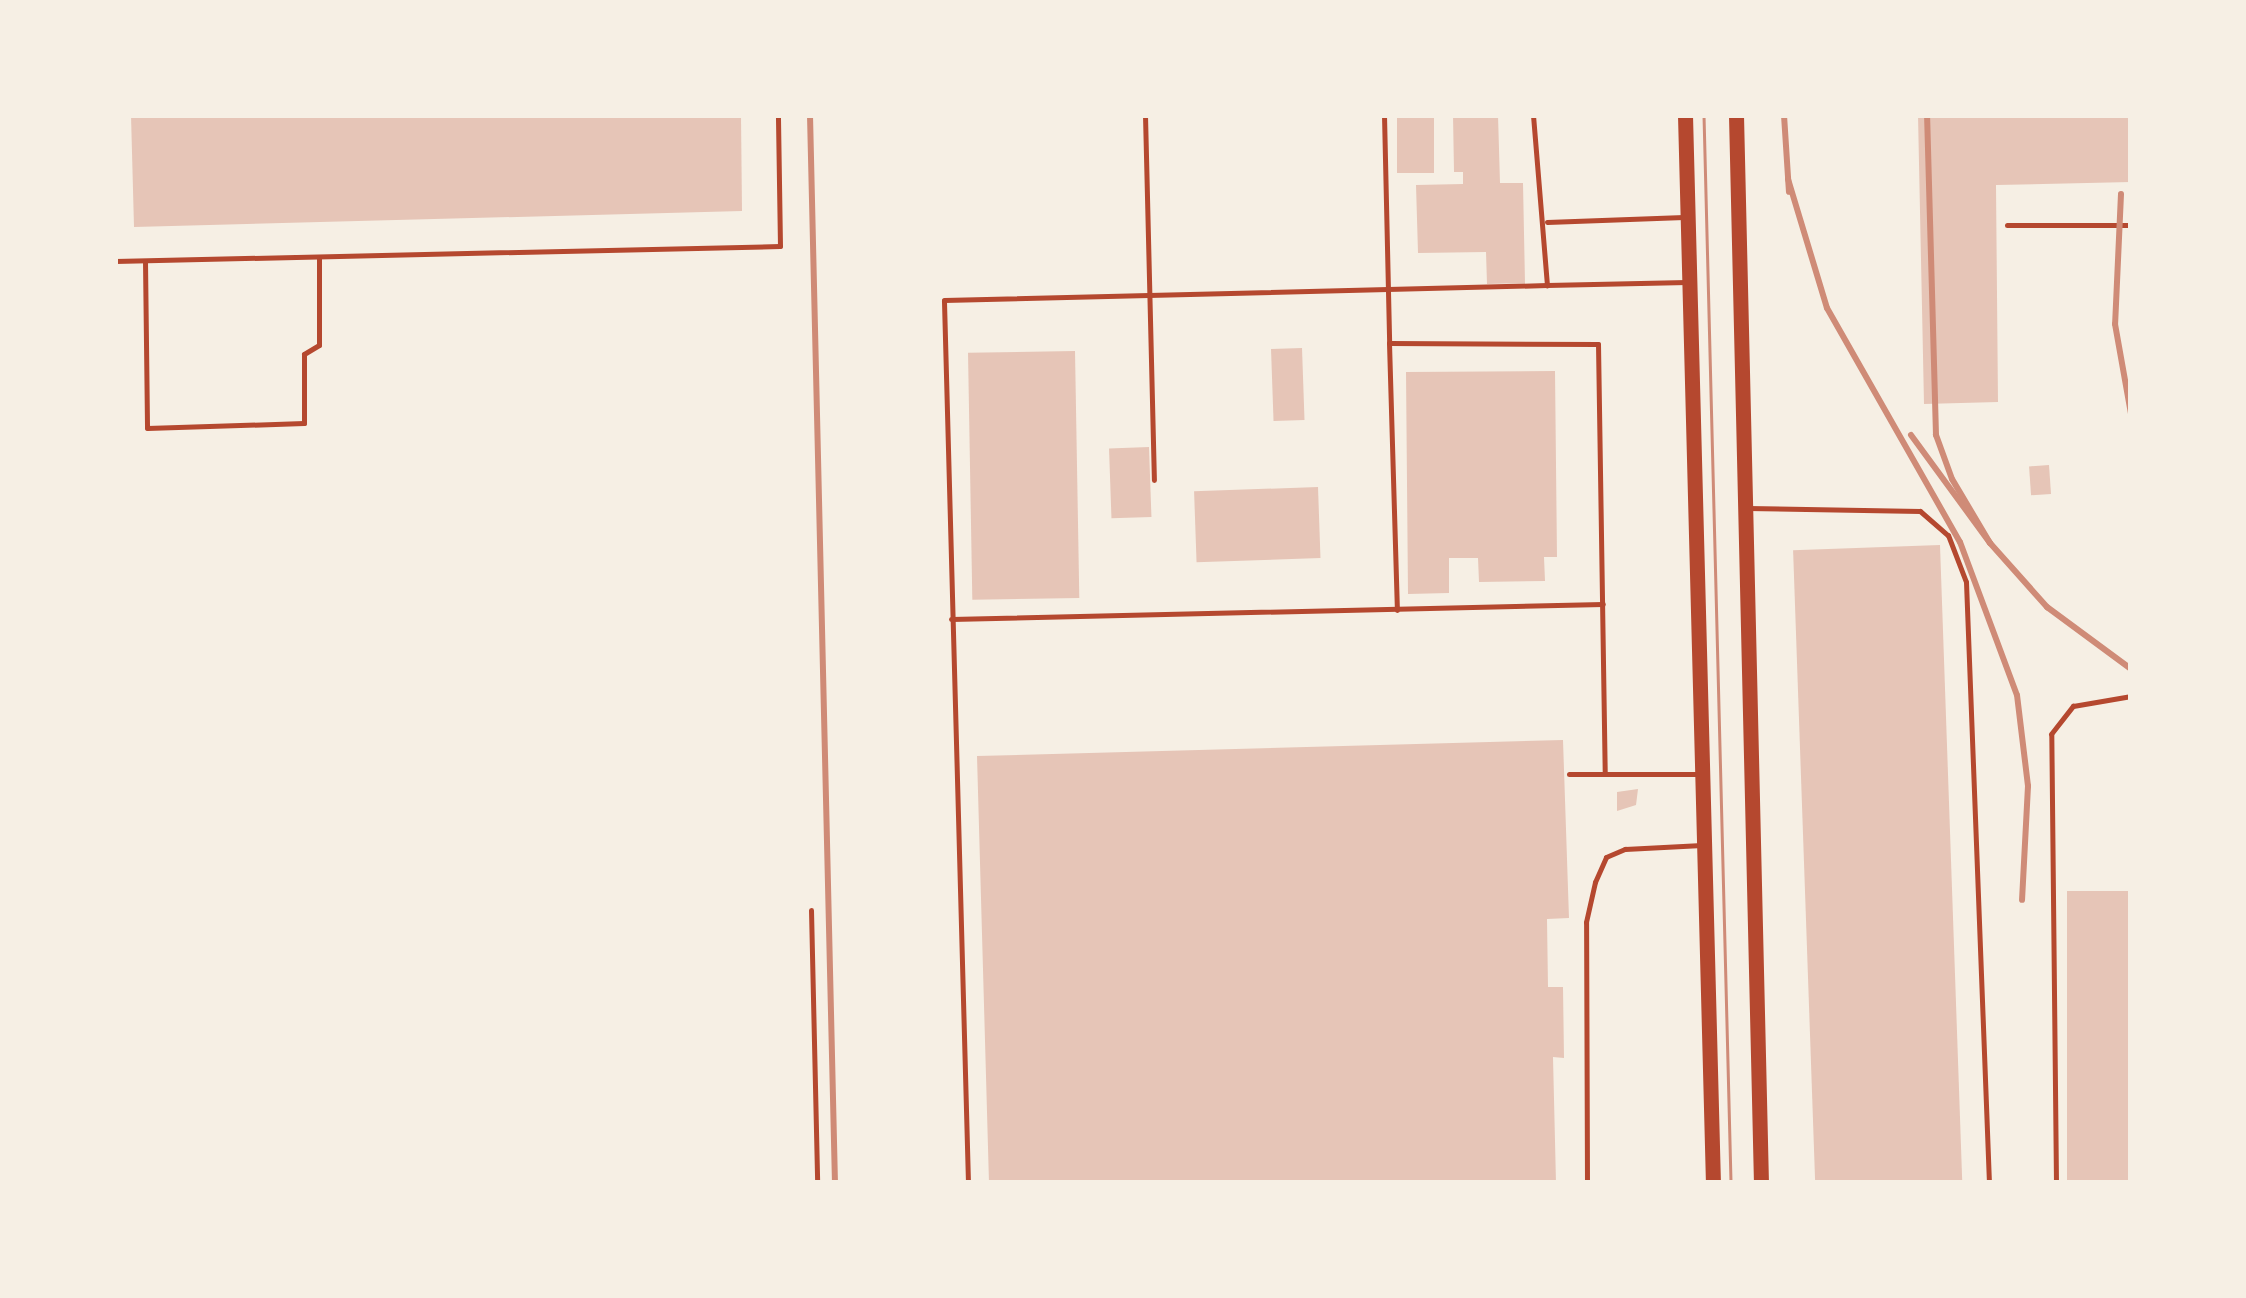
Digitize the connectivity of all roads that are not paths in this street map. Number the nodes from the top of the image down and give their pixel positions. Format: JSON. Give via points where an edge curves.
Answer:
{"nodes":[{"id":1,"x":778,"y":115,"type":"edge"},
{"id":2,"x":1144,"y":115,"type":"edge"},
{"id":3,"x":1384,"y":115,"type":"edge"},
{"id":4,"x":1533,"y":115,"type":"edge"},
{"id":5,"x":1685,"y":115,"type":"edge"},
{"id":6,"x":1736,"y":115,"type":"edge"},
{"id":7,"x":1687,"y":217,"type":"junction"},
{"id":8,"x":1547,"y":222,"type":"junction"},
{"id":9,"x":2007,"y":225,"type":"dead end"},
{"id":10,"x":2131,"y":225,"type":"edge"},
{"id":11,"x":319,"y":258,"type":"junction"},
{"id":12,"x":115,"y":261,"type":"edge"},
{"id":13,"x":145,"y":261,"type":"junction"},
{"id":14,"x":1688,"y":282,"type":"junction"},
{"id":15,"x":1548,"y":286,"type":"junction"},
{"id":16,"x":1388,"y":289,"type":"junction"},
{"id":17,"x":1148,"y":299,"type":"junction"},
{"id":18,"x":1389,"y":343,"type":"junction"},
{"id":19,"x":1154,"y":480,"type":"dead end"},
{"id":20,"x":1742,"y":508,"type":"junction"},
{"id":21,"x":1603,"y":604,"type":"junction"},
{"id":22,"x":1396,"y":610,"type":"junction"},
{"id":23,"x":950,"y":619,"type":"junction"},
{"id":24,"x":2131,"y":696,"type":"edge"},
{"id":25,"x":1570,"y":774,"type":"dead end"},
{"id":26,"x":1605,"y":774,"type":"junction"},
{"id":27,"x":1702,"y":774,"type":"junction"},
{"id":28,"x":1704,"y":846,"type":"junction"},
{"id":29,"x":811,"y":910,"type":"dead end"},
{"id":30,"x":817,"y":1183,"type":"edge"},
{"id":31,"x":968,"y":1183,"type":"edge"},
{"id":32,"x":1588,"y":1183,"type":"edge"},
{"id":33,"x":1713,"y":1183,"type":"edge"},
{"id":34,"x":1761,"y":1183,"type":"edge"},
{"id":35,"x":1989,"y":1183,"type":"edge"},
{"id":36,"x":2056,"y":1183,"type":"edge"}],
"edges":[{"from":1,"to":11,"type":"lane","via":[[780,246]]},
{"from":2,"to":17,"type":"lane"},
{"from":3,"to":16,"type":"lane"},
{"from":4,"to":8,"type":"lane","via":[[1534,182]]},
{"from":5,"to":7,"type":"main road"},
{"from":6,"to":20,"type":"main road"},
{"from":7,"to":8,"type":"lane"},
{"from":7,"to":14,"type":"main road"},
{"from":8,"to":15,"type":"lane"},
{"from":9,"to":10,"type":"lane"},
{"from":11,"to":13,"type":"lane"},
{"from":11,"to":13,"type":"lane","via":[[319,345],[304,354],[304,423],[147,428]]},
{"from":12,"to":13,"type":"lane"},
{"from":14,"to":15,"type":"lane"},
{"from":14,"to":27,"type":"main road"},
{"from":15,"to":16,"type":"lane"},
{"from":16,"to":17,"type":"lane"},
{"from":16,"to":18,"type":"lane"},
{"from":17,"to":19,"type":"lane"},
{"from":17,"to":23,"type":"lane","via":[[944,300]]},
{"from":18,"to":21,"type":"lane","via":[[1598,344]]},
{"from":18,"to":22,"type":"lane"},
{"from":20,"to":34,"type":"main road"},
{"from":20,"to":35,"type":"lane","via":[[1886,506],[1920,512],[1948,534],[1966,582]]},
{"from":21,"to":22,"type":"lane"},
{"from":21,"to":26,"type":"lane"},
{"from":22,"to":23,"type":"lane"},
{"from":23,"to":31,"type":"lane"},
{"from":24,"to":36,"type":"lane","via":[[2073,706],[2051,734]]},
{"from":25,"to":26,"type":"lane"},
{"from":26,"to":27,"type":"lane"},
{"from":27,"to":28,"type":"main road"},
{"from":28,"to":32,"type":"lane","via":[[1625,849],[1606,857],[1595,882],[1586,922]]},
{"from":28,"to":33,"type":"main road"},
{"from":29,"to":30,"type":"lane"}]}
